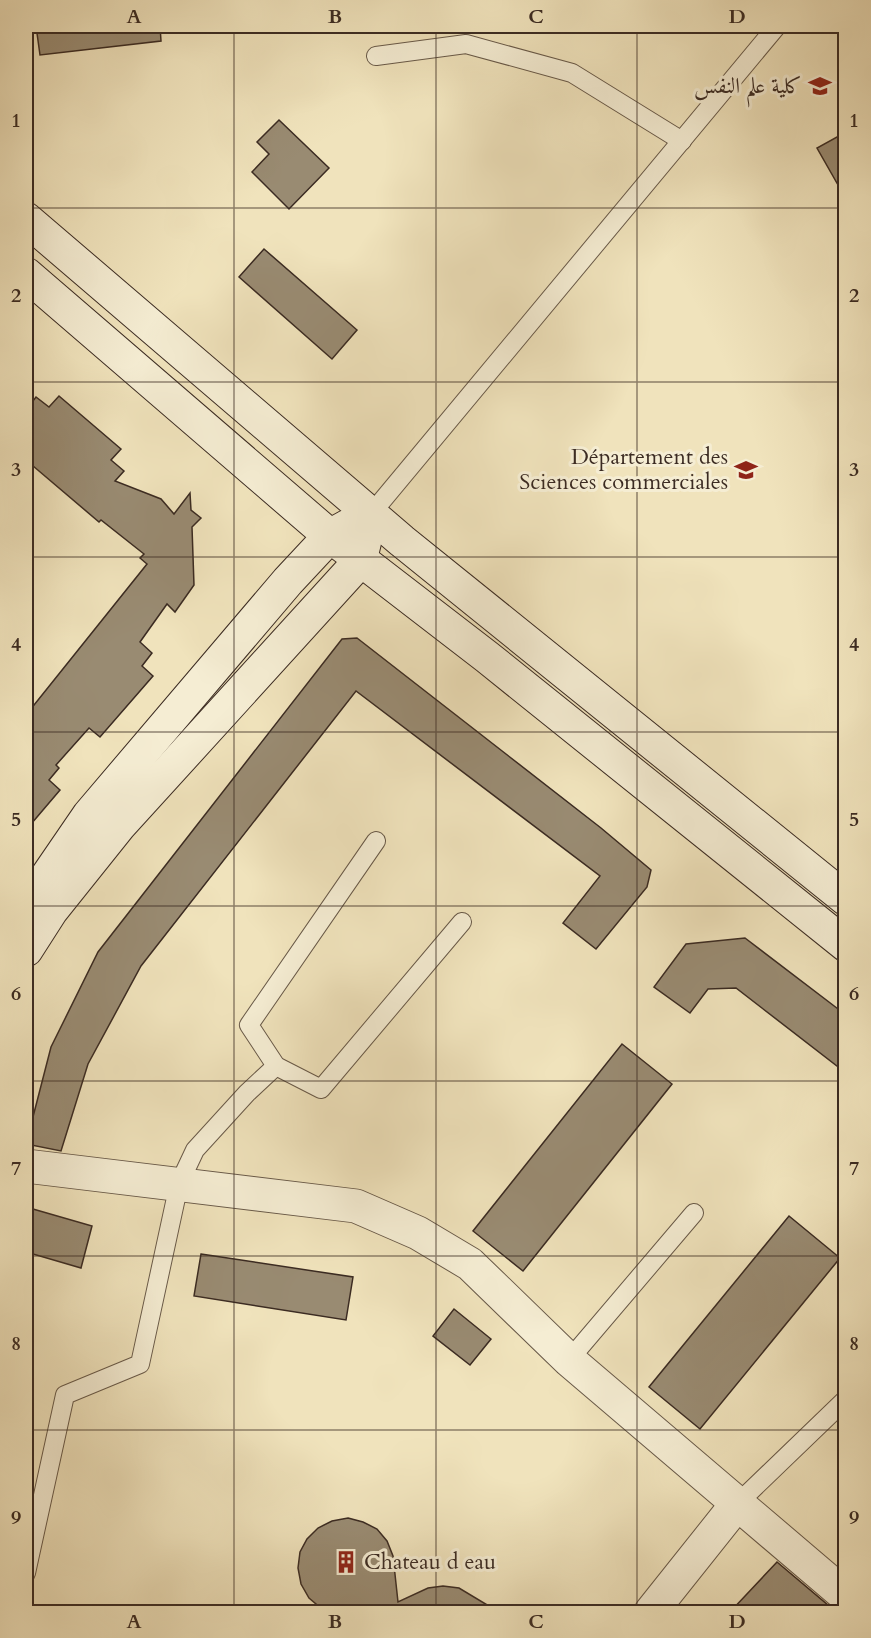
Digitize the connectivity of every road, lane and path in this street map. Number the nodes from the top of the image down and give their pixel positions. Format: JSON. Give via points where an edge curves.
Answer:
{"nodes":[{"id":1,"x":777,"y":26,"type":"edge"},
{"id":2,"x":376,"y":57,"type":"dead end"},
{"id":3,"x":682,"y":141,"type":"junction"},
{"id":4,"x":26,"y":219,"type":"edge"},
{"id":5,"x":26,"y":274,"type":"edge"},
{"id":6,"x":371,"y":514,"type":"junction"},
{"id":7,"x":330,"y":536,"type":"junction"},
{"id":8,"x":360,"y":561,"type":"junction"},
{"id":9,"x":376,"y":841,"type":"dead end"},
{"id":10,"x":846,"y":899,"type":"edge"},
{"id":11,"x":26,"y":907,"type":"edge"},
{"id":12,"x":462,"y":922,"type":"dead end"},
{"id":13,"x":846,"y":945,"type":"edge"},
{"id":14,"x":26,"y":950,"type":"edge"},
{"id":15,"x":276,"y":1066,"type":"junction"},
{"id":16,"x":26,"y":1166,"type":"edge"},
{"id":17,"x":179,"y":1184,"type":"junction"},
{"id":18,"x":694,"y":1213,"type":"dead end"},
{"id":19,"x":569,"y":1360,"type":"junction"},
{"id":20,"x":846,"y":1399,"type":"edge"},
{"id":21,"x":737,"y":1504,"type":"junction"},
{"id":22,"x":26,"y":1573,"type":"edge"},
{"id":23,"x":846,"y":1596,"type":"edge"},
{"id":24,"x":651,"y":1612,"type":"edge"}],
"edges":[{"from":1,"to":3,"type":"lane"},
{"from":2,"to":3,"type":"lane","via":[[466,44],[562,70]]},
{"from":3,"to":6,"type":"lane"},
{"from":4,"to":6,"type":"main road"},
{"from":5,"to":7,"type":"main road"},
{"from":6,"to":7,"type":"main road"},
{"from":6,"to":8,"type":"main road"},
{"from":6,"to":10,"type":"main road"},
{"from":7,"to":8,"type":"main road"},
{"from":7,"to":11,"type":"main road","via":[[89,815]]},
{"from":8,"to":13,"type":"main road","via":[[487,657]]},
{"from":8,"to":14,"type":"main road","via":[[119,826],[51,911]]},
{"from":9,"to":15,"type":"lane","via":[[249,1025]]},
{"from":12,"to":15,"type":"lane","via":[[321,1089]]},
{"from":15,"to":17,"type":"lane","via":[[195,1150]]},
{"from":16,"to":17,"type":"main road"},
{"from":17,"to":19,"type":"main road","via":[[356,1206],[418,1233],[470,1264]]},
{"from":17,"to":22,"type":"lane","via":[[140,1364],[65,1395]]},
{"from":18,"to":19,"type":"lane"},
{"from":19,"to":21,"type":"main road"},
{"from":20,"to":21,"type":"lane"},
{"from":21,"to":23,"type":"main road"},
{"from":21,"to":24,"type":"main road"}]}
